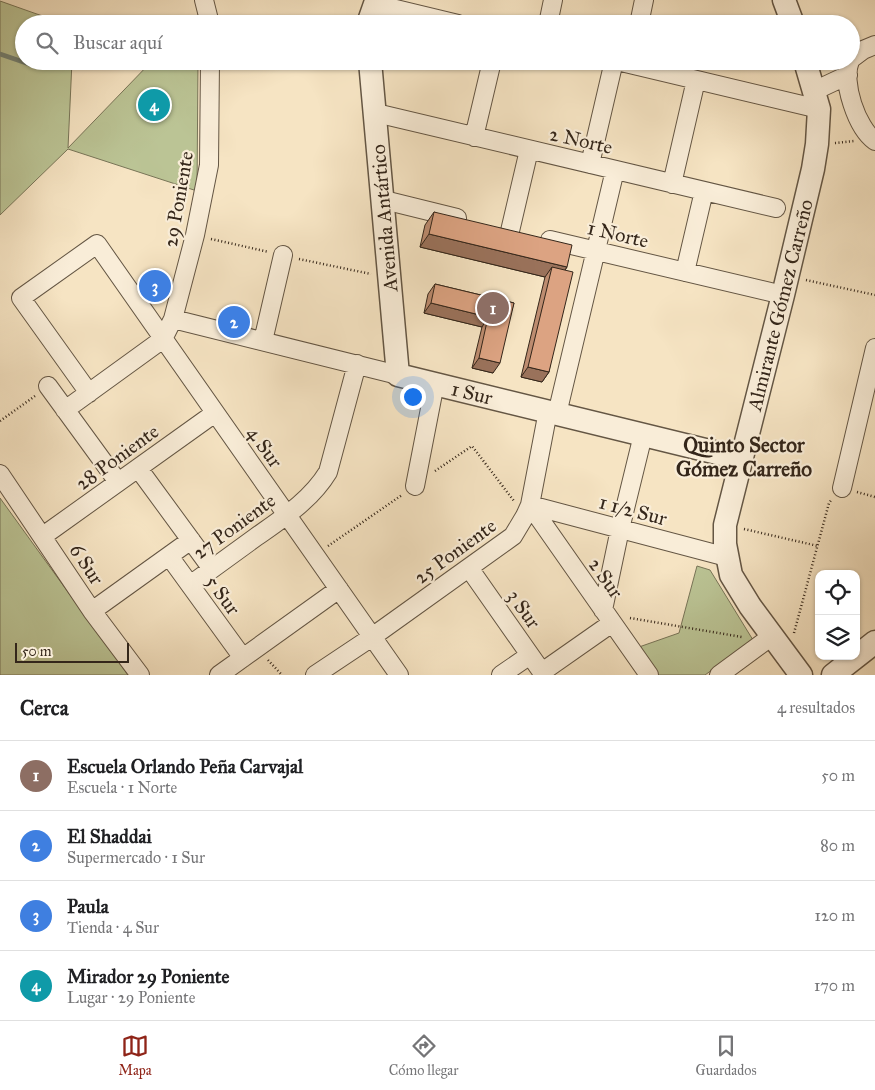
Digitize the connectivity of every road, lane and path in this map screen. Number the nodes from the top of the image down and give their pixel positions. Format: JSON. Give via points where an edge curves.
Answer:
{"nodes":[{"id":1,"x":204,"y":0,"type":"edge"},
{"id":2,"x":553,"y":0,"type":"edge"},
{"id":3,"x":644,"y":0,"type":"edge"},
{"id":4,"x":784,"y":0,"type":"edge"},
{"id":5,"x":374,"y":9,"type":"edge"},
{"id":6,"x":208,"y":15,"type":"edge"},
{"id":7,"x":408,"y":15,"type":"edge"},
{"id":8,"x":550,"y":15,"type":"edge"},
{"id":9,"x":641,"y":15,"type":"edge"},
{"id":10,"x":790,"y":15,"type":"edge"},
{"id":11,"x":875,"y":46,"type":"edge"},
{"id":12,"x":860,"y":54,"type":"edge"},
{"id":13,"x":210,"y":70,"type":"edge"},
{"id":14,"x":371,"y":70,"type":"edge"},
{"id":15,"x":490,"y":70,"type":"edge"},
{"id":16,"x":619,"y":70,"type":"edge"},
{"id":17,"x":655,"y":70,"type":"edge"},
{"id":18,"x":808,"y":70,"type":"edge"},
{"id":19,"x":845,"y":70,"type":"edge"},
{"id":20,"x":851,"y":70,"type":"edge"},
{"id":21,"x":696,"y":80,"type":"junction"},
{"id":22,"x":816,"y":100,"type":"junction"},
{"id":23,"x":376,"y":113,"type":"junction"},
{"id":24,"x":474,"y":137,"type":"junction"},
{"id":25,"x":874,"y":140,"type":"edge"},
{"id":26,"x":817,"y":144,"type":"junction"},
{"id":27,"x":529,"y":150,"type":"junction"},
{"id":28,"x":590,"y":164,"type":"junction"},
{"id":29,"x":615,"y":170,"type":"junction"},
{"id":30,"x":672,"y":184,"type":"junction"},
{"id":31,"x":704,"y":191,"type":"junction"},
{"id":32,"x":384,"y":200,"type":"junction"},
{"id":33,"x":776,"y":208,"type":"dead end"},
{"id":34,"x":474,"y":222,"type":"edge"},
{"id":35,"x":492,"y":226,"type":"edge"},
{"id":36,"x":510,"y":231,"type":"junction"},
{"id":37,"x":596,"y":251,"type":"junction"},
{"id":38,"x":283,"y":256,"type":"dead end"},
{"id":39,"x":685,"y":272,"type":"junction"},
{"id":40,"x":786,"y":285,"type":"junction"},
{"id":41,"x":875,"y":295,"type":"edge"},
{"id":42,"x":173,"y":319,"type":"junction"},
{"id":43,"x":163,"y":339,"type":"junction"},
{"id":44,"x":263,"y":341,"type":"junction"},
{"id":45,"x":875,"y":348,"type":"edge"},
{"id":46,"x":357,"y":364,"type":"junction"},
{"id":47,"x":398,"y":375,"type":"junction"},
{"id":48,"x":435,"y":384,"type":"junction"},
{"id":49,"x":48,"y":386,"type":"dead end"},
{"id":50,"x":89,"y":392,"type":"junction"},
{"id":51,"x":65,"y":410,"type":"junction"},
{"id":52,"x":215,"y":412,"type":"junction"},
{"id":53,"x":552,"y":412,"type":"junction"},
{"id":54,"x":643,"y":435,"type":"junction"},
{"id":55,"x":742,"y":459,"type":"junction"},
{"id":56,"x":138,"y":468,"type":"junction"},
{"id":57,"x":0,"y":474,"type":"edge"},
{"id":58,"x":118,"y":482,"type":"junction"},
{"id":59,"x":415,"y":486,"type":"dead end"},
{"id":60,"x":842,"y":488,"type":"joint"},
{"id":61,"x":530,"y":505,"type":"junction"},
{"id":62,"x":287,"y":515,"type":"junction"},
{"id":63,"x":725,"y":525,"type":"junction"},
{"id":64,"x":620,"y":529,"type":"junction"},
{"id":65,"x":43,"y":536,"type":"junction"},
{"id":66,"x":191,"y":540,"type":"junction"},
{"id":67,"x":818,"y":546,"type":"junction"},
{"id":68,"x":169,"y":556,"type":"junction"},
{"id":69,"x":727,"y":556,"type":"junction"},
{"id":70,"x":469,"y":568,"type":"junction"},
{"id":71,"x":212,"y":569,"type":"junction"},
{"id":72,"x":190,"y":585,"type":"junction"},
{"id":73,"x":339,"y":589,"type":"junction"},
{"id":74,"x":92,"y":611,"type":"junction"},
{"id":75,"x":607,"y":616,"type":"junction"},
{"id":76,"x":372,"y":637,"type":"junction"},
{"id":77,"x":769,"y":639,"type":"junction"},
{"id":78,"x":875,"y":642,"type":"edge"},
{"id":79,"x":250,"y":653,"type":"junction"},
{"id":80,"x":530,"y":655,"type":"junction"},
{"id":81,"x":794,"y":666,"type":"edge"},
{"id":82,"x":543,"y":673,"type":"edge"},
{"id":83,"x":140,"y":675,"type":"edge"},
{"id":84,"x":219,"y":675,"type":"edge"},
{"id":85,"x":282,"y":675,"type":"edge"},
{"id":86,"x":315,"y":675,"type":"edge"},
{"id":87,"x":399,"y":675,"type":"edge"},
{"id":88,"x":501,"y":675,"type":"edge"},
{"id":89,"x":649,"y":675,"type":"edge"},
{"id":90,"x":719,"y":675,"type":"edge"},
{"id":91,"x":833,"y":675,"type":"edge"}],
"edges":[{"from":1,"to":6,"type":"street"},
{"from":2,"to":8,"type":"street"},
{"from":3,"to":9,"type":"street"},
{"from":4,"to":10,"type":"street"},
{"from":5,"to":7,"type":"street"},
{"from":11,"to":12,"type":"street"},
{"from":13,"to":42,"type":"street","name":"29 Poniente","via":[[209,165]]},
{"from":14,"to":23,"type":"street","name":"Avenida Antártico"},
{"from":15,"to":24,"type":"street"},
{"from":16,"to":28,"type":"street"},
{"from":17,"to":21,"type":"street"},
{"from":18,"to":22,"type":"street","name":"Almirante Gómez Carreño"},
{"from":19,"to":22,"type":"street"},
{"from":20,"to":25,"type":"street","via":[[855,114]]},
{"from":21,"to":22,"type":"street"},
{"from":21,"to":30,"type":"street"},
{"from":22,"to":26,"type":"street","name":"Almirante Gómez Carreño"},
{"from":23,"to":24,"type":"street","name":"2 Norte"},
{"from":23,"to":32,"type":"street","name":"Avenida Antártico"},
{"from":24,"to":27,"type":"street","name":"2 Norte"},
{"from":25,"to":26,"type":"path"},
{"from":26,"to":40,"type":"street","name":"Almirante Gómez Carreño"},
{"from":27,"to":28,"type":"street","name":"2 Norte"},
{"from":27,"to":36,"type":"street"},
{"from":28,"to":29,"type":"street","name":"2 Norte"},
{"from":29,"to":30,"type":"street","name":"2 Norte"},
{"from":29,"to":37,"type":"street","name":"25 Poniente"},
{"from":30,"to":31,"type":"street","name":"2 Norte"},
{"from":31,"to":33,"type":"street","name":"2 Norte"},
{"from":31,"to":39,"type":"street"},
{"from":32,"to":34,"type":"street"},
{"from":32,"to":47,"type":"street","name":"Avenida Antártico"},
{"from":35,"to":36,"type":"street","name":"1 Norte"},
{"from":36,"to":37,"type":"street","name":"1 Norte"},
{"from":37,"to":39,"type":"street","name":"1 Norte"},
{"from":37,"to":53,"type":"street","name":"25 Poniente"},
{"from":38,"to":44,"type":"street"},
{"from":39,"to":40,"type":"street","name":"1 Norte"},
{"from":40,"to":41,"type":"path"},
{"from":40,"to":55,"type":"street","name":"Almirante Gómez Carreño"},
{"from":42,"to":43,"type":"street","name":"29 Poniente"},
{"from":42,"to":44,"type":"street","name":"1 Sur"},
{"from":43,"to":50,"type":"street","name":"29 Poniente"},
{"from":43,"to":50,"type":"street","name":"4 Sur","via":[[97,244],[21,298]]},
{"from":43,"to":52,"type":"street","name":"4 Sur"},
{"from":44,"to":46,"type":"street","name":"1 Sur"},
{"from":45,"to":60,"type":"street"},
{"from":46,"to":47,"type":"street","name":"1 Sur"},
{"from":46,"to":62,"type":"street","name":"27 Poniente","via":[[328,472],[311,495]]},
{"from":47,"to":48,"type":"street","name":"1 Sur"},
{"from":48,"to":53,"type":"street","name":"1 Sur"},
{"from":48,"to":59,"type":"street"},
{"from":49,"to":51,"type":"street"},
{"from":50,"to":51,"type":"street","name":"29 Poniente"},
{"from":51,"to":58,"type":"street"},
{"from":52,"to":56,"type":"street","name":"28 Poniente"},
{"from":52,"to":62,"type":"street","name":"4 Sur"},
{"from":53,"to":54,"type":"street","name":"1 Sur"},
{"from":53,"to":61,"type":"street","name":"25 Poniente"},
{"from":54,"to":55,"type":"street","name":"1 Sur"},
{"from":54,"to":64,"type":"street"},
{"from":55,"to":63,"type":"street","name":"Almirante Gómez Carreño"},
{"from":56,"to":58,"type":"street","name":"28 Poniente"},
{"from":56,"to":66,"type":"street","name":"5 Sur"},
{"from":57,"to":65,"type":"street","name":"6 Sur"},
{"from":58,"to":65,"type":"street","name":"28 Poniente"},
{"from":60,"to":67,"type":"path","via":[[829,503]]},
{"from":61,"to":64,"type":"street","name":"1 1/2 Sur"},
{"from":61,"to":70,"type":"street","name":"25 Poniente","via":[[513,536]]},
{"from":61,"to":75,"type":"street","name":"2 Sur"},
{"from":62,"to":71,"type":"street","name":"27 Poniente"},
{"from":62,"to":73,"type":"street","name":"4 Sur"},
{"from":63,"to":67,"type":"path"},
{"from":63,"to":69,"type":"street","name":"Almirante Gómez Carreño"},
{"from":64,"to":69,"type":"street","name":"1 1/2 Sur"},
{"from":64,"to":75,"type":"street"},
{"from":65,"to":74,"type":"street","name":"6 Sur"},
{"from":66,"to":68,"type":"street","name":"27 Poniente"},
{"from":66,"to":71,"type":"street","name":"5 Sur"},
{"from":67,"to":81,"type":"path"},
{"from":68,"to":72,"type":"street","name":"5 Sur"},
{"from":68,"to":74,"type":"street","name":"27 Poniente"},
{"from":69,"to":77,"type":"street","name":"Almirante Gómez Carreño","via":[[731,575]]},
{"from":70,"to":76,"type":"street","name":"25 Poniente"},
{"from":70,"to":80,"type":"street","name":"3 Sur"},
{"from":71,"to":72,"type":"street","name":"27 Poniente"},
{"from":72,"to":79,"type":"street","name":"5 Sur"},
{"from":73,"to":76,"type":"street","name":"4 Sur"},
{"from":73,"to":79,"type":"street"},
{"from":74,"to":83,"type":"street","name":"6 Sur"},
{"from":75,"to":77,"type":"path"},
{"from":75,"to":82,"type":"street"},
{"from":75,"to":89,"type":"street","name":"2 Sur"},
{"from":76,"to":86,"type":"street","name":"25 Poniente"},
{"from":76,"to":87,"type":"street","name":"4 Sur"},
{"from":77,"to":81,"type":"street","name":"Almirante Gómez Carreño"},
{"from":77,"to":90,"type":"street"},
{"from":78,"to":91,"type":"street"},
{"from":79,"to":84,"type":"street"},
{"from":79,"to":85,"type":"path"},
{"from":80,"to":82,"type":"street","name":"3 Sur"},
{"from":80,"to":88,"type":"street"}]}
